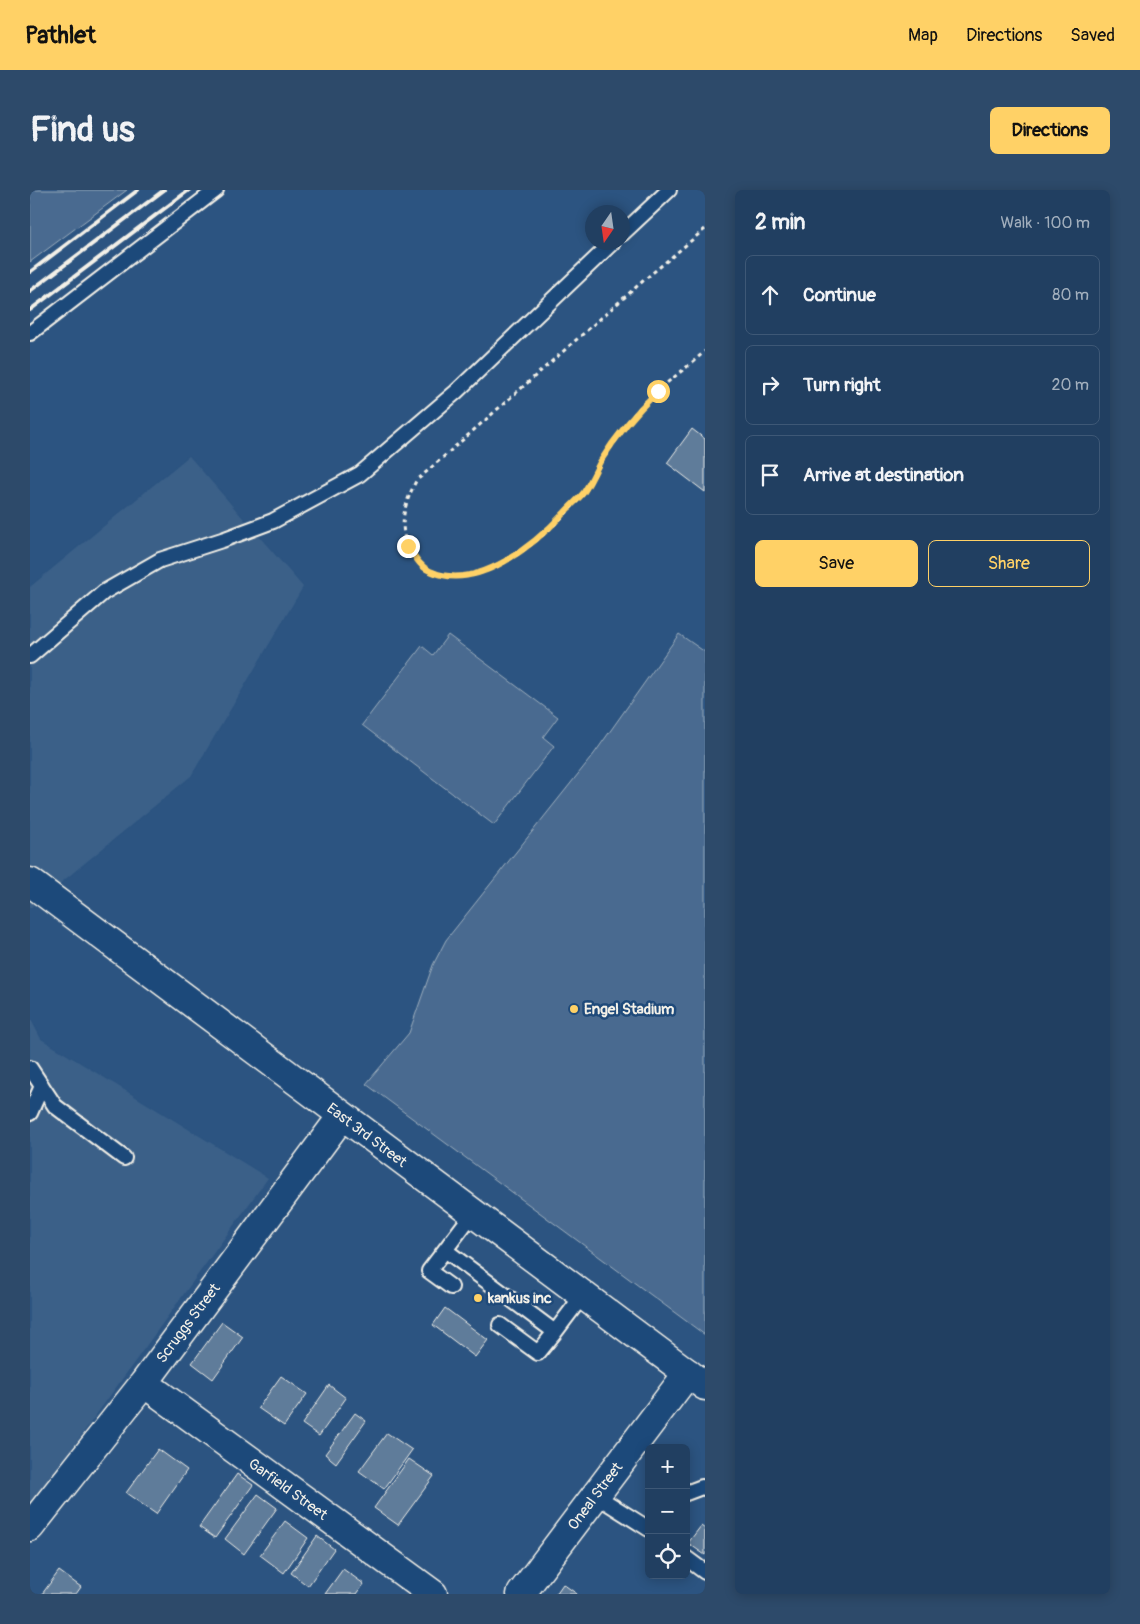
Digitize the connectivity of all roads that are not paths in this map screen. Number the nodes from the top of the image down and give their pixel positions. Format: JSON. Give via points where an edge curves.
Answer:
{"nodes":[{"id":1,"x":216,"y":190,"type":"edge"},
{"id":2,"x":668,"y":190,"type":"edge"},
{"id":3,"x":630,"y":226,"type":"edge"},
{"id":4,"x":605,"y":250,"type":"edge"},
{"id":5,"x":30,"y":333,"type":"edge"},
{"id":6,"x":30,"y":656,"type":"edge"},
{"id":7,"x":30,"y":882,"type":"edge"},
{"id":8,"x":30,"y":1068,"type":"edge"},
{"id":9,"x":42,"y":1086,"type":"junction"},
{"id":10,"x":30,"y":1113,"type":"edge"},
{"id":11,"x":342,"y":1116,"type":"junction"},
{"id":12,"x":124,"y":1158,"type":"dead end"},
{"id":13,"x":473,"y":1213,"type":"junction"},
{"id":14,"x":445,"y":1250,"type":"junction"},
{"id":15,"x":451,"y":1288,"type":"dead end"},
{"id":16,"x":583,"y":1295,"type":"junction"},
{"id":17,"x":500,"y":1325,"type":"dead end"},
{"id":18,"x":555,"y":1332,"type":"junction"},
{"id":19,"x":696,"y":1380,"type":"edge"},
{"id":20,"x":144,"y":1383,"type":"junction"},
{"id":21,"x":705,"y":1488,"type":"edge"},
{"id":22,"x":690,"y":1492,"type":"edge"},
{"id":23,"x":595,"y":1495,"type":"junction"},
{"id":24,"x":645,"y":1525,"type":"edge"},
{"id":25,"x":30,"y":1527,"type":"edge"},
{"id":26,"x":690,"y":1561,"type":"edge"},
{"id":27,"x":705,"y":1572,"type":"edge"},
{"id":28,"x":432,"y":1594,"type":"edge"},
{"id":29,"x":521,"y":1594,"type":"edge"}],
"edges":[{"from":1,"to":5,"type":"lane"},
{"from":2,"to":3,"type":"lane"},
{"from":4,"to":6,"type":"lane","via":[[456,392],[360,474],[273,521],[160,560],[104,592]]},
{"from":7,"to":11,"type":"street","name":"East 3rd Street"},
{"from":8,"to":9,"type":"lane"},
{"from":9,"to":10,"type":"lane"},
{"from":9,"to":12,"type":"lane","via":[[55,1106]]},
{"from":11,"to":13,"type":"street","name":"East 3rd Street"},
{"from":11,"to":20,"type":"street","name":"Scruggs Street"},
{"from":13,"to":14,"type":"lane"},
{"from":13,"to":16,"type":"street","name":"East 3rd Street"},
{"from":14,"to":15,"type":"lane","via":[[429,1271]]},
{"from":14,"to":18,"type":"lane"},
{"from":16,"to":18,"type":"lane"},
{"from":16,"to":19,"type":"street","name":"East 3rd Street"},
{"from":17,"to":18,"type":"lane","via":[[538,1353]]},
{"from":19,"to":23,"type":"street","name":"Oneal Street"},
{"from":20,"to":25,"type":"street","name":"Scruggs Street"},
{"from":20,"to":28,"type":"street","name":"Garfield Street"},
{"from":21,"to":22,"type":"lane"},
{"from":23,"to":24,"type":"lane"},
{"from":23,"to":29,"type":"street","name":"Oneal Street"},
{"from":26,"to":27,"type":"lane"}]}
